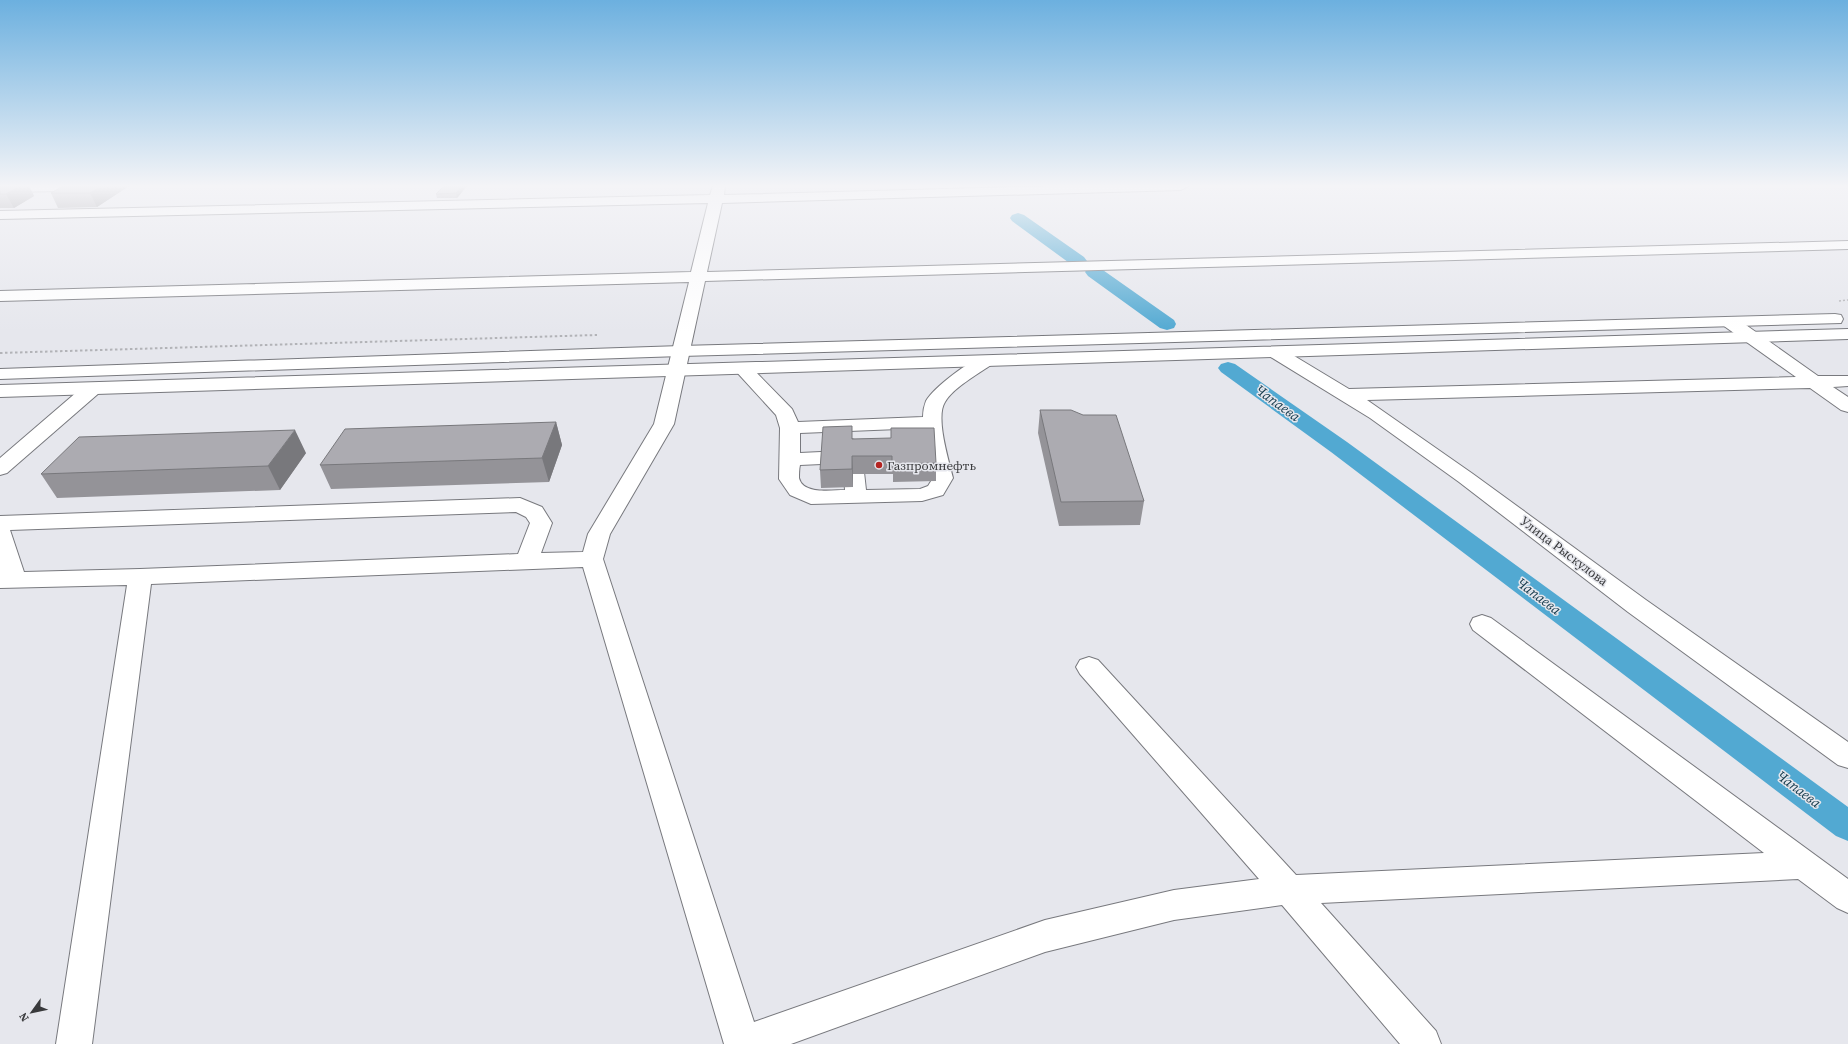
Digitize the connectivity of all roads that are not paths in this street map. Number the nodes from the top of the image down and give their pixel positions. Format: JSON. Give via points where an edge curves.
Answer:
{"nodes":[{"id":1,"x":708,"y":235,"type":"edge"},
{"id":2,"x":1848,"y":245,"type":"edge"},
{"id":3,"x":698,"y":277,"type":"junction"},
{"id":4,"x":0,"y":296,"type":"edge"},
{"id":5,"x":1848,"y":319,"type":"edge"},
{"id":6,"x":1730,"y":322,"type":"junction"},
{"id":7,"x":1848,"y":334,"type":"edge"},
{"id":8,"x":1753,"y":337,"type":"junction"},
{"id":9,"x":1275,"y":352,"type":"junction"},
{"id":10,"x":679,"y":361,"type":"junction"},
{"id":11,"x":985,"y":361,"type":"junction"},
{"id":12,"x":742,"y":368,"type":"junction"},
{"id":13,"x":0,"y":374,"type":"edge"},
{"id":14,"x":89,"y":380,"type":"junction"},
{"id":15,"x":1848,"y":381,"type":"edge"},
{"id":16,"x":1814,"y":382,"type":"junction"},
{"id":17,"x":0,"y":391,"type":"edge"},
{"id":18,"x":1347,"y":395,"type":"junction"},
{"id":19,"x":1848,"y":406,"type":"edge"},
{"id":20,"x":932,"y":422,"type":"junction"},
{"id":21,"x":850,"y":425,"type":"junction"},
{"id":22,"x":790,"y":428,"type":"junction"},
{"id":23,"x":852,"y":457,"type":"junction"},
{"id":24,"x":790,"y":460,"type":"junction"},
{"id":25,"x":0,"y":469,"type":"edge"},
{"id":26,"x":856,"y":496,"type":"junction"},
{"id":27,"x":0,"y":523,"type":"edge"},
{"id":28,"x":0,"y":531,"type":"edge"},
{"id":29,"x":592,"y":559,"type":"junction"},
{"id":30,"x":527,"y":561,"type":"junction"},
{"id":31,"x":140,"y":577,"type":"junction"},
{"id":32,"x":7,"y":580,"type":"edge"},
{"id":33,"x":1482,"y":624,"type":"dead end"},
{"id":34,"x":1089,"y":667,"type":"dead end"},
{"id":35,"x":1848,"y":757,"type":"edge"},
{"id":36,"x":1804,"y":865,"type":"junction"},
{"id":37,"x":1289,"y":890,"type":"junction"},
{"id":38,"x":1848,"y":898,"type":"edge"},
{"id":39,"x":74,"y":1044,"type":"edge"},
{"id":40,"x":743,"y":1044,"type":"edge"},
{"id":41,"x":1423,"y":1044,"type":"edge"}],
"edges":[{"from":1,"to":3,"type":"street"},
{"from":2,"to":3,"type":"street"},
{"from":3,"to":4,"type":"street"},
{"from":3,"to":10,"type":"street"},
{"from":5,"to":6,"type":"street"},
{"from":6,"to":8,"type":"street"},
{"from":6,"to":10,"type":"street"},
{"from":7,"to":8,"type":"street"},
{"from":8,"to":9,"type":"street"},
{"from":8,"to":16,"type":"street"},
{"from":9,"to":11,"type":"street"},
{"from":9,"to":18,"type":"street","name":"Улица Рыскулова"},
{"from":10,"to":12,"type":"street"},
{"from":10,"to":14,"type":"street"},
{"from":10,"to":29,"type":"street","via":[[664,424],[599,534]]},
{"from":11,"to":12,"type":"street"},
{"from":11,"to":20,"type":"street","via":[[962,377],[936,401]]},
{"from":12,"to":22,"type":"street","via":[[785,413]]},
{"from":13,"to":14,"type":"street"},
{"from":14,"to":17,"type":"street","via":[[70,389]]},
{"from":14,"to":25,"type":"street"},
{"from":15,"to":16,"type":"street"},
{"from":16,"to":18,"type":"street"},
{"from":16,"to":19,"type":"street"},
{"from":18,"to":35,"type":"street","name":"Улица Рыскулова","via":[[1466,478],[1637,606]]},
{"from":20,"to":21,"type":"street"},
{"from":20,"to":26,"type":"street","via":[[943,478],[936,490],[922,495]]},
{"from":21,"to":22,"type":"street"},
{"from":21,"to":23,"type":"street"},
{"from":22,"to":24,"type":"street"},
{"from":23,"to":24,"type":"street"},
{"from":23,"to":26,"type":"street"},
{"from":24,"to":26,"type":"street","via":[[789,479],[797,490],[811,497]]},
{"from":27,"to":30,"type":"street","via":[[520,505],[534,512],[541,523]]},
{"from":28,"to":32,"type":"street"},
{"from":29,"to":30,"type":"street"},
{"from":29,"to":40,"type":"street"},
{"from":30,"to":31,"type":"street"},
{"from":31,"to":32,"type":"street"},
{"from":31,"to":39,"type":"street"},
{"from":33,"to":36,"type":"street"},
{"from":34,"to":37,"type":"street"},
{"from":36,"to":37,"type":"street"},
{"from":36,"to":38,"type":"street"},
{"from":37,"to":40,"type":"street","via":[[1174,905],[1045,936]]},
{"from":37,"to":41,"type":"street"}]}
